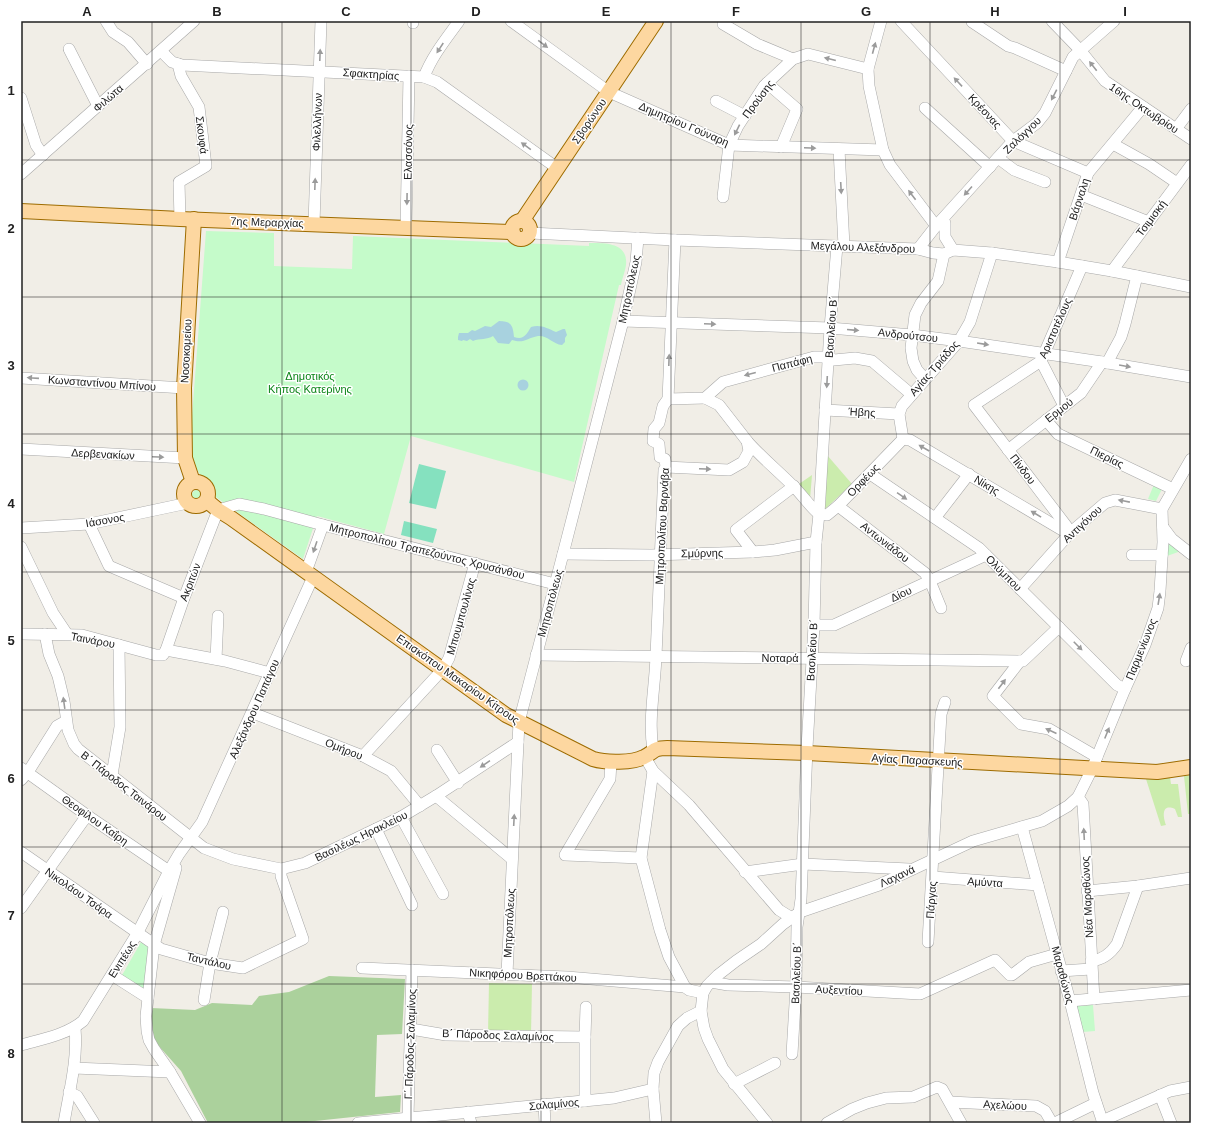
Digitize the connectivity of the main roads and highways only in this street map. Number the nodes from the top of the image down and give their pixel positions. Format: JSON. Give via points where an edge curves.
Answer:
{"nodes":[{"id":1,"x":656,"y":21,"type":"edge"},
{"id":2,"x":21,"y":211,"type":"edge"},
{"id":3,"x":187,"y":219,"type":"junction"},
{"id":4,"x":522,"y":221,"type":"junction"},
{"id":5,"x":513,"y":232,"type":"junction"},
{"id":6,"x":193,"y":482,"type":"junction"},
{"id":7,"x":207,"y":501,"type":"junction"},
{"id":8,"x":649,"y":754,"type":"joint"},
{"id":9,"x":1191,"y":767,"type":"edge"}],
"edges":[{"from":1,"to":4,"type":"main road","name":"Σβορώνου"},
{"from":2,"to":3,"type":"main road","name":"7ης Μεραρχίας"},
{"from":3,"to":5,"type":"main road","name":"7ης Μεραρχίας"},
{"from":3,"to":6,"type":"main road","name":"Νοσοκομείου","via":[[185,458]]},
{"from":4,"to":5,"type":"main road","via":[[514,224]]},
{"from":4,"to":5,"type":"main road","via":[[529,225],[530,233],[527,237],[521,239]]},
{"from":6,"to":7,"type":"main road","via":[[205,485],[209,492]]},
{"from":6,"to":7,"type":"main road","via":[[187,486],[184,493],[188,503],[200,506]]},
{"from":7,"to":8,"type":"main road","name":"Επισκόπου Μακαρίου Κίτρους","via":[[518,722],[602,762],[639,760]]},
{"from":8,"to":9,"type":"main road","name":"Αγίας Παρασκευής","via":[[667,748],[939,761],[1094,763],[1157,772]]}]}
